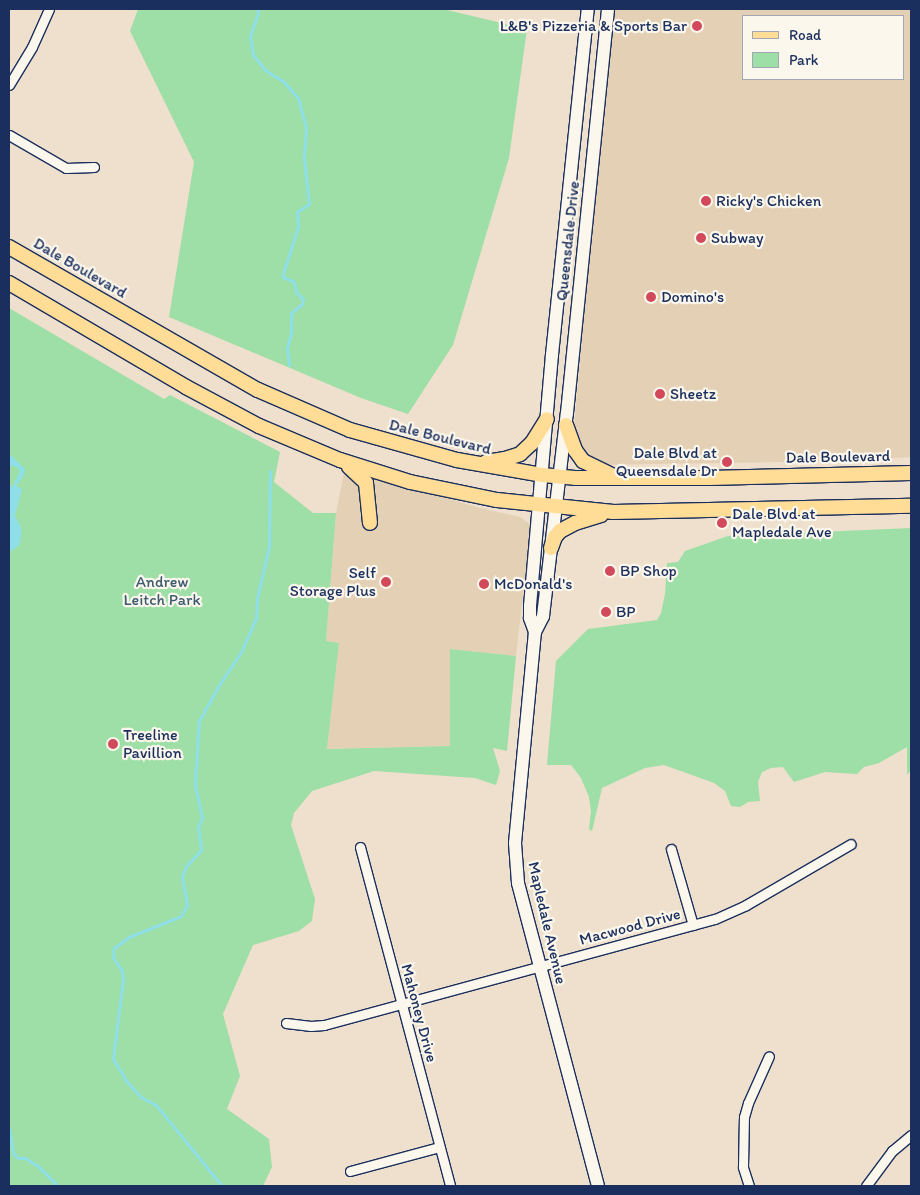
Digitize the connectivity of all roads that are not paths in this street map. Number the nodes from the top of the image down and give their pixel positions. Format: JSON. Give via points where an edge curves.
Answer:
{"nodes":[{"id":1,"x":49,"y":9,"type":"edge"},
{"id":2,"x":588,"y":9,"type":"edge"},
{"id":3,"x":608,"y":9,"type":"edge"},
{"id":4,"x":9,"y":85,"type":"edge"},
{"id":5,"x":9,"y":134,"type":"edge"},
{"id":6,"x":94,"y":167,"type":"dead end"},
{"id":7,"x":9,"y":247,"type":"edge"},
{"id":8,"x":9,"y":283,"type":"edge"},
{"id":9,"x":547,"y":419,"type":"junction"},
{"id":10,"x":566,"y":425,"type":"junction"},
{"id":11,"x":340,"y":460,"type":"junction"},
{"id":12,"x":472,"y":464,"type":"junction"},
{"id":13,"x":911,"y":473,"type":"edge"},
{"id":14,"x":542,"y":475,"type":"junction"},
{"id":15,"x":559,"y":476,"type":"junction"},
{"id":16,"x":620,"y":478,"type":"junction"},
{"id":17,"x":539,"y":506,"type":"junction"},
{"id":18,"x":911,"y":506,"type":"edge"},
{"id":19,"x":556,"y":508,"type":"junction"},
{"id":20,"x":613,"y":512,"type":"junction"},
{"id":21,"x":370,"y":523,"type":"dead end"},
{"id":22,"x":550,"y":548,"type":"junction"},
{"id":23,"x":535,"y":632,"type":"junction"},
{"id":24,"x":851,"y":844,"type":"dead end"},
{"id":25,"x":360,"y":847,"type":"dead end"},
{"id":26,"x":671,"y":849,"type":"dead end"},
{"id":27,"x":693,"y":925,"type":"junction"},
{"id":28,"x":540,"y":967,"type":"junction"},
{"id":29,"x":402,"y":1004,"type":"junction"},
{"id":30,"x":286,"y":1023,"type":"dead end"},
{"id":31,"x":769,"y":1056,"type":"dead end"},
{"id":32,"x":911,"y":1135,"type":"edge"},
{"id":33,"x":439,"y":1147,"type":"junction"},
{"id":34,"x":350,"y":1171,"type":"dead end"},
{"id":35,"x":450,"y":1186,"type":"edge"},
{"id":36,"x":598,"y":1186,"type":"edge"},
{"id":37,"x":749,"y":1186,"type":"edge"},
{"id":38,"x":866,"y":1186,"type":"edge"}],
"edges":[{"from":1,"to":4,"type":"street","via":[[32,47]]},
{"from":2,"to":9,"type":"street","name":"Queensdale Drive"},
{"from":3,"to":10,"type":"street","name":"Queensdale Drive"},
{"from":5,"to":6,"type":"street","via":[[66,168]]},
{"from":7,"to":12,"type":"main road","name":"Dale Boulevard","via":[[258,390],[358,433]]},
{"from":8,"to":11,"type":"main road","via":[[186,387],[259,426]]},
{"from":9,"to":12,"type":"main road","via":[[532,443],[520,454]]},
{"from":9,"to":14,"type":"street","name":"Queensdale Drive"},
{"from":10,"to":15,"type":"street","name":"Queensdale Drive"},
{"from":10,"to":16,"type":"main road","via":[[575,450],[583,461]]},
{"from":11,"to":17,"type":"main road","via":[[436,488]]},
{"from":11,"to":21,"type":"main road","via":[[366,482]]},
{"from":12,"to":14,"type":"main road","name":"Dale Boulevard"},
{"from":13,"to":16,"type":"main road","name":"Dale Boulevard"},
{"from":14,"to":15,"type":"main road","name":"Dale Boulevard"},
{"from":14,"to":17,"type":"street","name":"Mapledale Avenue"},
{"from":15,"to":16,"type":"main road","name":"Dale Boulevard"},
{"from":15,"to":19,"type":"street","name":"Mapledale Avenue"},
{"from":17,"to":19,"type":"main road"},
{"from":17,"to":23,"type":"street","name":"Mapledale Avenue","via":[[530,613]]},
{"from":18,"to":20,"type":"main road"},
{"from":19,"to":20,"type":"main road"},
{"from":19,"to":22,"type":"street","name":"Mapledale Avenue"},
{"from":20,"to":22,"type":"main road","via":[[568,526],[557,534]]},
{"from":22,"to":23,"type":"street","name":"Mapledale Avenue","via":[[543,616]]},
{"from":23,"to":28,"type":"street","name":"Mapledale Avenue","via":[[515,850],[518,882]]},
{"from":24,"to":27,"type":"street","name":"Macwood Drive","via":[[730,914]]},
{"from":25,"to":29,"type":"street","name":"Mahoney Drive"},
{"from":26,"to":27,"type":"street"},
{"from":27,"to":28,"type":"street","name":"Macwood Drive"},
{"from":28,"to":29,"type":"street","name":"Macwood Drive"},
{"from":28,"to":36,"type":"street","name":"Mapledale Avenue"},
{"from":29,"to":30,"type":"street","name":"Macwood Drive","via":[[324,1025]]},
{"from":29,"to":33,"type":"street","name":"Mahoney Drive"},
{"from":31,"to":37,"type":"street","via":[[744,1117],[743,1167]]},
{"from":32,"to":38,"type":"street","via":[[892,1151]]},
{"from":33,"to":34,"type":"street"},
{"from":33,"to":35,"type":"street","name":"Mahoney Drive"}]}
